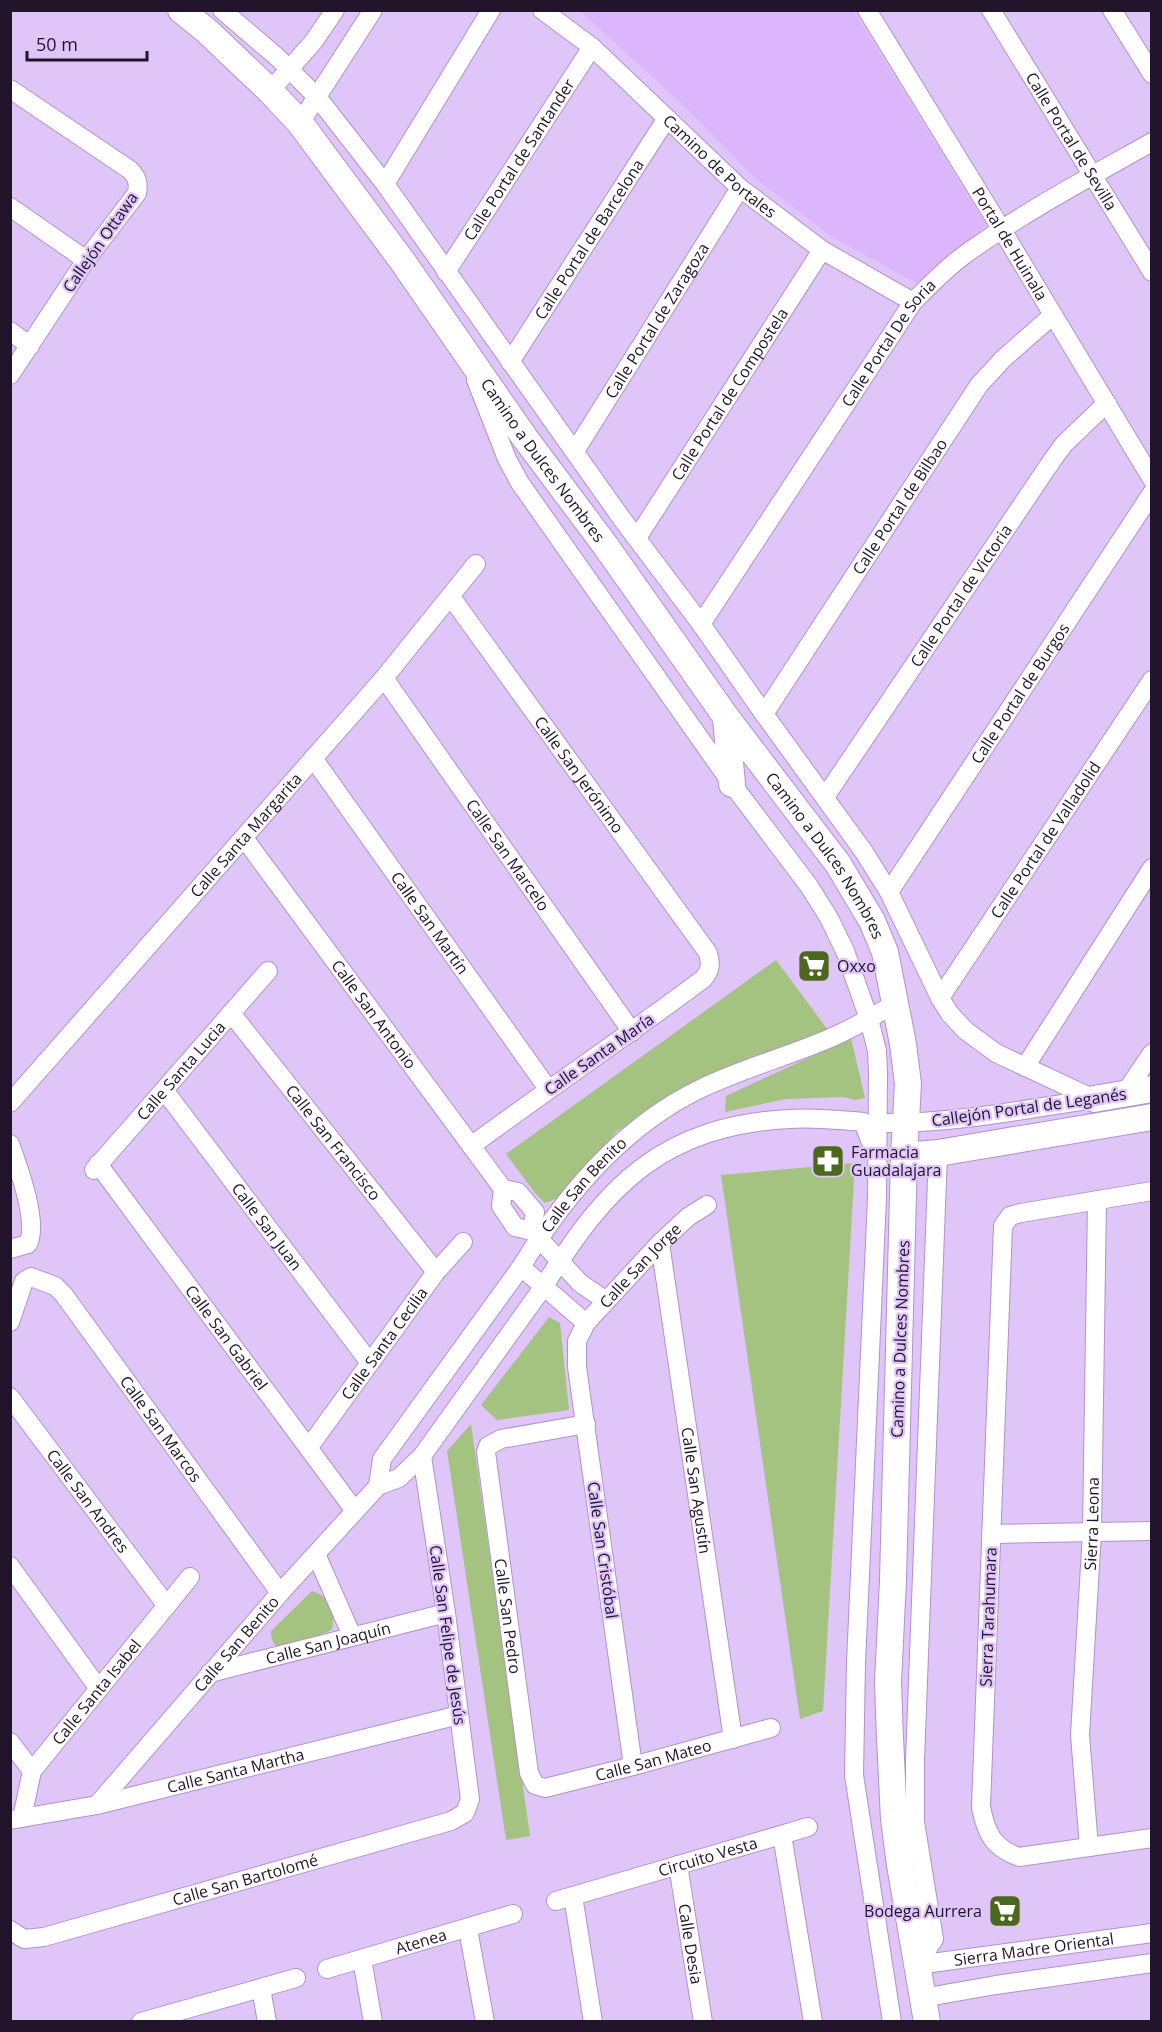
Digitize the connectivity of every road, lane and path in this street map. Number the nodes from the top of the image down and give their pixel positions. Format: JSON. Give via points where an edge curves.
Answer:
{"nodes":[{"id":1,"x":181,"y":10,"type":"edge"},
{"id":2,"x":222,"y":10,"type":"edge"},
{"id":3,"x":335,"y":10,"type":"edge"},
{"id":4,"x":373,"y":10,"type":"edge"},
{"id":5,"x":491,"y":10,"type":"edge"},
{"id":6,"x":542,"y":10,"type":"edge"},
{"id":7,"x":867,"y":10,"type":"edge"},
{"id":8,"x":991,"y":10,"type":"edge"},
{"id":9,"x":1112,"y":10,"type":"edge"},
{"id":10,"x":592,"y":47,"type":"junction"},
{"id":11,"x":290,"y":69,"type":"junction"},
{"id":12,"x":1152,"y":74,"type":"edge"},
{"id":13,"x":10,"y":89,"type":"edge"},
{"id":14,"x":270,"y":91,"type":"junction"},
{"id":15,"x":318,"y":98,"type":"junction"},
{"id":16,"x":667,"y":118,"type":"junction"},
{"id":17,"x":300,"y":123,"type":"junction"},
{"id":18,"x":1152,"y":142,"type":"edge"},
{"id":19,"x":1093,"y":176,"type":"junction"},
{"id":20,"x":385,"y":184,"type":"junction"},
{"id":21,"x":740,"y":188,"type":"junction"},
{"id":22,"x":10,"y":207,"type":"edge"},
{"id":23,"x":1002,"y":230,"type":"junction"},
{"id":24,"x":822,"y":250,"type":"junction"},
{"id":25,"x":86,"y":260,"type":"junction"},
{"id":26,"x":446,"y":272,"type":"junction"},
{"id":27,"x":1152,"y":272,"type":"edge"},
{"id":28,"x":913,"y":302,"type":"junction"},
{"id":29,"x":1053,"y":315,"type":"junction"},
{"id":30,"x":10,"y":332,"type":"edge"},
{"id":31,"x":30,"y":346,"type":"junction"},
{"id":32,"x":464,"y":351,"type":"junction"},
{"id":33,"x":510,"y":362,"type":"junction"},
{"id":34,"x":10,"y":375,"type":"edge"},
{"id":35,"x":1107,"y":403,"type":"junction"},
{"id":36,"x":574,"y":451,"type":"junction"},
{"id":37,"x":1152,"y":479,"type":"edge"},
{"id":38,"x":1152,"y":494,"type":"edge"},
{"id":39,"x":637,"y":538,"type":"junction"},
{"id":40,"x":476,"y":564,"type":"dead end"},
{"id":41,"x":450,"y":597,"type":"junction"},
{"id":42,"x":701,"y":624,"type":"junction"},
{"id":43,"x":384,"y":678,"type":"junction"},
{"id":44,"x":1152,"y":680,"type":"edge"},
{"id":45,"x":764,"y":714,"type":"junction"},
{"id":46,"x":726,"y":717,"type":"junction"},
{"id":47,"x":313,"y":758,"type":"junction"},
{"id":48,"x":732,"y":784,"type":"junction"},
{"id":49,"x":825,"y":797,"type":"junction"},
{"id":50,"x":244,"y":838,"type":"junction"},
{"id":51,"x":1152,"y":868,"type":"edge"},
{"id":52,"x":889,"y":892,"type":"junction"},
{"id":53,"x":708,"y":953,"type":"joint"},
{"id":54,"x":268,"y":971,"type":"dead end"},
{"id":55,"x":940,"y":998,"type":"junction"},
{"id":56,"x":896,"y":1002,"type":"junction"},
{"id":57,"x":231,"y":1013,"type":"junction"},
{"id":58,"x":869,"y":1019,"type":"junction"},
{"id":59,"x":632,"y":1032,"type":"junction"},
{"id":60,"x":1152,"y":1053,"type":"edge"},
{"id":61,"x":1024,"y":1067,"type":"junction"},
{"id":62,"x":548,"y":1089,"type":"junction"},
{"id":63,"x":1152,"y":1089,"type":"edge"},
{"id":64,"x":164,"y":1090,"type":"junction"},
{"id":65,"x":1125,"y":1093,"type":"junction"},
{"id":66,"x":1094,"y":1099,"type":"junction"},
{"id":67,"x":10,"y":1103,"type":"edge"},
{"id":68,"x":1152,"y":1117,"type":"edge"},
{"id":69,"x":878,"y":1123,"type":"junction"},
{"id":70,"x":906,"y":1124,"type":"junction"},
{"id":71,"x":10,"y":1144,"type":"edge"},
{"id":72,"x":471,"y":1146,"type":"junction"},
{"id":73,"x":938,"y":1153,"type":"junction"},
{"id":74,"x":904,"y":1156,"type":"junction"},
{"id":75,"x":877,"y":1157,"type":"junction"},
{"id":76,"x":96,"y":1167,"type":"joint"},
{"id":77,"x":1152,"y":1191,"type":"edge"},
{"id":78,"x":1097,"y":1200,"type":"junction"},
{"id":79,"x":707,"y":1205,"type":"dead end"},
{"id":80,"x":535,"y":1235,"type":"junction"},
{"id":81,"x":463,"y":1242,"type":"dead end"},
{"id":82,"x":660,"y":1243,"type":"junction"},
{"id":83,"x":19,"y":1246,"type":"edge"},
{"id":84,"x":558,"y":1262,"type":"junction"},
{"id":85,"x":521,"y":1267,"type":"junction"},
{"id":86,"x":436,"y":1272,"type":"junction"},
{"id":87,"x":543,"y":1286,"type":"junction"},
{"id":88,"x":605,"y":1300,"type":"junction"},
{"id":89,"x":10,"y":1322,"type":"edge"},
{"id":90,"x":583,"y":1328,"type":"junction"},
{"id":91,"x":369,"y":1363,"type":"junction"},
{"id":92,"x":10,"y":1397,"type":"edge"},
{"id":93,"x":586,"y":1424,"type":"junction"},
{"id":94,"x":309,"y":1447,"type":"junction"},
{"id":95,"x":422,"y":1456,"type":"junction"},
{"id":96,"x":378,"y":1486,"type":"junction"},
{"id":97,"x":355,"y":1511,"type":"junction"},
{"id":98,"x":1152,"y":1531,"type":"edge"},
{"id":99,"x":1092,"y":1532,"type":"junction"},
{"id":100,"x":992,"y":1534,"type":"junction"},
{"id":101,"x":316,"y":1554,"type":"junction"},
{"id":102,"x":10,"y":1566,"type":"edge"},
{"id":103,"x":190,"y":1577,"type":"dead end"},
{"id":104,"x":280,"y":1593,"type":"junction"},
{"id":105,"x":167,"y":1606,"type":"junction"},
{"id":106,"x":446,"y":1613,"type":"junction"},
{"id":107,"x":352,"y":1636,"type":"junction"},
{"id":108,"x":210,"y":1673,"type":"junction"},
{"id":109,"x":99,"y":1689,"type":"junction"},
{"id":110,"x":459,"y":1714,"type":"junction"},
{"id":111,"x":771,"y":1728,"type":"dead end"},
{"id":112,"x":733,"y":1739,"type":"junction"},
{"id":113,"x":10,"y":1742,"type":"edge"},
{"id":114,"x":633,"y":1766,"type":"junction"},
{"id":115,"x":32,"y":1771,"type":"junction"},
{"id":116,"x":535,"y":1785,"type":"joint"},
{"id":117,"x":97,"y":1805,"type":"junction"},
{"id":118,"x":465,"y":1814,"type":"joint"},
{"id":119,"x":16,"y":1819,"type":"edge"},
{"id":120,"x":808,"y":1827,"type":"dead end"},
{"id":121,"x":782,"y":1835,"type":"junction"},
{"id":122,"x":1152,"y":1838,"type":"edge"},
{"id":123,"x":1089,"y":1847,"type":"junction"},
{"id":124,"x":678,"y":1865,"type":"junction"},
{"id":125,"x":513,"y":1914,"type":"dead end"},
{"id":126,"x":468,"y":1929,"type":"junction"},
{"id":127,"x":1152,"y":1933,"type":"edge"},
{"id":128,"x":17,"y":1934,"type":"edge"},
{"id":129,"x":1038,"y":1948,"type":"junction"},
{"id":130,"x":992,"y":1954,"type":"junction"},
{"id":131,"x":362,"y":1959,"type":"junction"},
{"id":132,"x":1152,"y":1963,"type":"edge"},
{"id":133,"x":917,"y":1965,"type":"junction"},
{"id":134,"x":327,"y":1969,"type":"dead end"},
{"id":135,"x":296,"y":1978,"type":"dead end"},
{"id":136,"x":1043,"y":1978,"type":"junction"},
{"id":137,"x":996,"y":1985,"type":"junction"},
{"id":138,"x":261,"y":1988,"type":"junction"},
{"id":139,"x":925,"y":2010,"type":"edge"},
{"id":140,"x":151,"y":2020,"type":"edge"},
{"id":141,"x":267,"y":2022,"type":"edge"},
{"id":142,"x":373,"y":2022,"type":"edge"},
{"id":143,"x":485,"y":2022,"type":"edge"},
{"id":144,"x":593,"y":2022,"type":"edge"},
{"id":145,"x":703,"y":2022,"type":"edge"},
{"id":146,"x":813,"y":2022,"type":"edge"},
{"id":147,"x":892,"y":2022,"type":"edge"}],
"edges":[{"from":1,"to":14,"type":"main road","name":"Camino a Dulces Nombres"},
{"from":2,"to":11,"type":"street","name":"Camino a Dulces Nombres"},
{"from":3,"to":11,"type":"street"},
{"from":4,"to":15,"type":"street"},
{"from":5,"to":20,"type":"street"},
{"from":6,"to":10,"type":"street","name":"Camino de Portales"},
{"from":7,"to":23,"type":"street","name":"Portal de Huinala"},
{"from":8,"to":19,"type":"street","name":"Calle Portal de Sevilla"},
{"from":9,"to":12,"type":"street"},
{"from":10,"to":16,"type":"street","name":"Camino de Portales"},
{"from":10,"to":26,"type":"street","name":"Calle Portal de Santander"},
{"from":11,"to":14,"type":"street"},
{"from":11,"to":15,"type":"street","name":"Camino a Dulces Nombres"},
{"from":13,"to":25,"type":"street","name":"Callejón Ottawa","via":[[135,174],[137,193]]},
{"from":14,"to":17,"type":"main road","name":"Camino a Dulces Nombres"},
{"from":15,"to":17,"type":"street"},
{"from":15,"to":20,"type":"street","name":"Camino a Dulces Nombres"},
{"from":16,"to":21,"type":"street","name":"Camino de Portales"},
{"from":16,"to":33,"type":"street","name":"Calle Portal de Barcelona"},
{"from":17,"to":32,"type":"main road","name":"Camino a Dulces Nombres"},
{"from":18,"to":19,"type":"street","name":"Calle Portal De Soria"},
{"from":19,"to":23,"type":"street","name":"Calle Portal De Soria"},
{"from":19,"to":27,"type":"street","name":"Calle Portal de Sevilla"},
{"from":20,"to":26,"type":"street","name":"Camino a Dulces Nombres"},
{"from":21,"to":24,"type":"street","name":"Camino de Portales"},
{"from":21,"to":36,"type":"street","name":"Calle Portal de Zaragoza"},
{"from":22,"to":25,"type":"street"},
{"from":23,"to":28,"type":"street","name":"Calle Portal De Soria","via":[[940,274]]},
{"from":23,"to":29,"type":"street","name":"Portal de Huinala"},
{"from":24,"to":28,"type":"street","name":"Camino de Portales"},
{"from":24,"to":39,"type":"street","name":"Calle Portal de Compostela"},
{"from":25,"to":31,"type":"street","name":"Callejón Ottawa"},
{"from":26,"to":33,"type":"street","name":"Camino a Dulces Nombres"},
{"from":28,"to":42,"type":"street","name":"Calle Portal De Soria"},
{"from":29,"to":35,"type":"street","name":"Portal de Huinala"},
{"from":29,"to":45,"type":"street","name":"Calle Portal de Bilbao","via":[[979,386]]},
{"from":30,"to":31,"type":"street"},
{"from":31,"to":34,"type":"street","name":"Callejón Ottawa"},
{"from":32,"to":46,"type":"main road","name":"Camino a Dulces Nombres"},
{"from":32,"to":48,"type":"street","via":[[520,483]]},
{"from":33,"to":36,"type":"street","name":"Camino a Dulces Nombres"},
{"from":35,"to":37,"type":"street","name":"Portal de Huinala"},
{"from":35,"to":49,"type":"street","name":"Calle Portal de Victoria","via":[[1053,459]]},
{"from":36,"to":39,"type":"street","name":"Camino a Dulces Nombres"},
{"from":38,"to":52,"type":"street","name":"Calle Portal de Burgos"},
{"from":39,"to":42,"type":"street","name":"Camino a Dulces Nombres"},
{"from":40,"to":41,"type":"street","name":"Calle Santa Margarita"},
{"from":41,"to":43,"type":"street","name":"Calle Santa Margarita"},
{"from":41,"to":53,"type":"street","name":"Calle San Jerónimo"},
{"from":42,"to":45,"type":"street","name":"Camino a Dulces Nombres"},
{"from":43,"to":47,"type":"street","name":"Calle Santa Margarita"},
{"from":43,"to":59,"type":"street","name":"Calle San Marcelo"},
{"from":44,"to":55,"type":"street","name":"Calle Portal de Valladolid"},
{"from":45,"to":49,"type":"street","name":"Camino a Dulces Nombres"},
{"from":46,"to":48,"type":"main road"},
{"from":46,"to":56,"type":"main road","name":"Camino a Dulces Nombres","via":[[855,891],[885,952]]},
{"from":47,"to":50,"type":"street","name":"Calle Santa Margarita"},
{"from":47,"to":62,"type":"street","name":"Calle San Martín"},
{"from":48,"to":58,"type":"street","via":[[829,918]]},
{"from":49,"to":52,"type":"street","name":"Camino a Dulces Nombres"},
{"from":50,"to":67,"type":"street","name":"Calle Santa Margarita"},
{"from":50,"to":72,"type":"street","name":"Calle San Antonio"},
{"from":51,"to":61,"type":"street"},
{"from":52,"to":55,"type":"street","name":"Camino a Dulces Nombres"},
{"from":53,"to":59,"type":"street","name":"Calle Santa María","via":[[710,971]]},
{"from":54,"to":57,"type":"street","name":"Calle Santa Lucia"},
{"from":55,"to":61,"type":"street","name":"Camino a Dulces Nombres","via":[[966,1031]]},
{"from":56,"to":58,"type":"street","name":"Calle San Benito"},
{"from":56,"to":70,"type":"main road","name":"Camino a Dulces Nombres","via":[[908,1084]]},
{"from":57,"to":64,"type":"street","name":"Calle Santa Lucia"},
{"from":57,"to":86,"type":"street","name":"Calle San Francisco"},
{"from":58,"to":69,"type":"street","via":[[877,1051]]},
{"from":58,"to":80,"type":"street","name":"Calle San Benito","via":[[701,1088],[666,1108],[609,1154]]},
{"from":59,"to":62,"type":"street","name":"Calle Santa María"},
{"from":60,"to":65,"type":"street"},
{"from":61,"to":66,"type":"street","name":"Camino a Dulces Nombres"},
{"from":62,"to":72,"type":"street","name":"Calle Santa María"},
{"from":63,"to":65,"type":"main road","name":"Callejón Portal de Leganés"},
{"from":64,"to":76,"type":"street","name":"Calle Santa Lucia"},
{"from":64,"to":91,"type":"street","name":"Calle San Juan"},
{"from":65,"to":66,"type":"main road","name":"Callejón Portal de Leganés"},
{"from":66,"to":70,"type":"street","name":"Callejón Portal de Leganés"},
{"from":68,"to":73,"type":"main road","name":"Callejón Portal de Leganés"},
{"from":69,"to":70,"type":"street","name":"Callejón Portal de Leganés"},
{"from":69,"to":75,"type":"street"},
{"from":70,"to":74,"type":"main road","name":"Camino a Dulces Nombres"},
{"from":71,"to":83,"type":"street","via":[[24,1184],[31,1223],[30,1240]]},
{"from":72,"to":80,"type":"street","name":"Calle San Antonio","via":[[503,1190],[518,1192],[535,1212]]},
{"from":73,"to":74,"type":"main road","name":"Callejón Portal de Leganés"},
{"from":73,"to":133,"type":"street","via":[[915,1760],[915,1822],[934,1939]]},
{"from":74,"to":75,"type":"street"},
{"from":74,"to":133,"type":"main road","name":"Camino a Dulces Nombres","via":[[888,1682],[894,1819]]},
{"from":75,"to":84,"type":"street","name":"Calle San Benito","via":[[863,1122],[790,1119],[710,1132],[685,1141],[639,1168],[617,1187]]},
{"from":75,"to":147,"type":"street","via":[[854,1775]]},
{"from":76,"to":94,"type":"street","name":"Calle San Gabriel"},
{"from":77,"to":78,"type":"street"},
{"from":78,"to":99,"type":"street","name":"Sierra Leona"},
{"from":78,"to":100,"type":"street","name":"Sierra Tarahumara","via":[[1010,1216],[1003,1226]]},
{"from":79,"to":82,"type":"street","name":"Calle San Jorge"},
{"from":80,"to":84,"type":"street"},
{"from":80,"to":85,"type":"street","name":"Calle San Benito"},
{"from":81,"to":86,"type":"street","name":"Calle Santa Cecilia"},
{"from":82,"to":88,"type":"street","name":"Calle San Jorge"},
{"from":82,"to":112,"type":"street","name":"Calle San Agustín"},
{"from":84,"to":87,"type":"street","name":"Calle San Benito"},
{"from":84,"to":88,"type":"street"},
{"from":85,"to":87,"type":"street"},
{"from":85,"to":96,"type":"street","name":"Calle San Benito","via":[[382,1459]]},
{"from":86,"to":91,"type":"street","name":"Calle Santa Cecilia"},
{"from":87,"to":90,"type":"street"},
{"from":87,"to":95,"type":"street","name":"Calle San Benito"},
{"from":88,"to":90,"type":"street","name":"Calle San Jorge"},
{"from":89,"to":104,"type":"street","name":"Calle San Marcos","via":[[24,1281],[31,1276],[55,1286],[64,1295]]},
{"from":90,"to":93,"type":"street","name":"Calle San Cristóbal","via":[[577,1341],[577,1359]]},
{"from":91,"to":94,"type":"street","name":"Calle Santa Cecilia"},
{"from":92,"to":105,"type":"street","name":"Calle San Andres"},
{"from":93,"to":114,"type":"street","name":"Calle San Cristóbal"},
{"from":93,"to":116,"type":"street","name":"Calle San Pedro","via":[[501,1439],[488,1446],[485,1459],[530,1773]]},
{"from":94,"to":97,"type":"street","name":"Calle San Gabriel"},
{"from":95,"to":96,"type":"street","name":"Calle San Benito","via":[[399,1478]]},
{"from":95,"to":106,"type":"street","name":"Calle San Felipe de Jesús"},
{"from":96,"to":97,"type":"street","name":"Calle San Benito"},
{"from":97,"to":101,"type":"street","name":"Calle San Benito"},
{"from":98,"to":99,"type":"street"},
{"from":99,"to":100,"type":"street"},
{"from":99,"to":123,"type":"street","name":"Sierra Leona","via":[[1080,1735]]},
{"from":100,"to":123,"type":"street","name":"Sierra Tarahumara","via":[[981,1806],[984,1824],[1003,1851],[1019,1857]]},
{"from":101,"to":104,"type":"street","name":"Calle San Benito"},
{"from":101,"to":107,"type":"street"},
{"from":102,"to":109,"type":"street"},
{"from":103,"to":105,"type":"street","name":"Calle Santa Isabel"},
{"from":104,"to":108,"type":"street","name":"Calle San Benito"},
{"from":105,"to":109,"type":"street","name":"Calle Santa Isabel"},
{"from":106,"to":107,"type":"street","name":"Calle San Joaquín"},
{"from":106,"to":110,"type":"street","name":"Calle San Felipe de Jesús"},
{"from":107,"to":108,"type":"street","name":"Calle San Joaquín"},
{"from":108,"to":117,"type":"street","name":"Calle San Benito"},
{"from":109,"to":115,"type":"street","name":"Calle Santa Isabel"},
{"from":110,"to":117,"type":"street","name":"Calle Santa Martha"},
{"from":110,"to":118,"type":"street","name":"Calle San Felipe de Jesús","via":[[470,1798]]},
{"from":111,"to":112,"type":"street","name":"Calle San Mateo"},
{"from":112,"to":114,"type":"street","name":"Calle San Mateo"},
{"from":113,"to":115,"type":"street"},
{"from":114,"to":116,"type":"street","name":"Calle San Mateo","via":[[545,1788]]},
{"from":115,"to":119,"type":"street","name":"Calle Santa Isabel"},
{"from":117,"to":119,"type":"street","name":"Calle Santa Martha"},
{"from":118,"to":128,"type":"street","name":"Calle San Bartolomé","via":[[44,1937]]},
{"from":120,"to":121,"type":"street","name":"Circuito Vesta"},
{"from":121,"to":124,"type":"street","name":"Circuito Vesta"},
{"from":121,"to":146,"type":"street"},
{"from":122,"to":123,"type":"street","name":"Sierra Tarahumara"},
{"from":124,"to":144,"type":"street","name":"Circuito Vesta","via":[[564,1898]]},
{"from":124,"to":145,"type":"street","name":"Calle Desia"},
{"from":125,"to":126,"type":"street","name":"Atenea"},
{"from":126,"to":131,"type":"street","name":"Atenea"},
{"from":126,"to":143,"type":"street"},
{"from":127,"to":129,"type":"street","name":"Sierra Madre Oriental"},
{"from":129,"to":130,"type":"street","name":"Sierra Madre Oriental"},
{"from":129,"to":136,"type":"street"},
{"from":130,"to":133,"type":"street","name":"Sierra Madre Oriental"},
{"from":130,"to":137,"type":"street"},
{"from":131,"to":134,"type":"street","name":"Atenea"},
{"from":131,"to":142,"type":"street"},
{"from":132,"to":136,"type":"street","name":"Sierra Madre Oriental"},
{"from":133,"to":139,"type":"main road","name":"Camino a Dulces Nombres"},
{"from":135,"to":138,"type":"street"},
{"from":136,"to":137,"type":"street","name":"Sierra Madre Oriental"},
{"from":137,"to":139,"type":"street","name":"Sierra Madre Oriental"},
{"from":138,"to":140,"type":"street"},
{"from":138,"to":141,"type":"street"}]}
